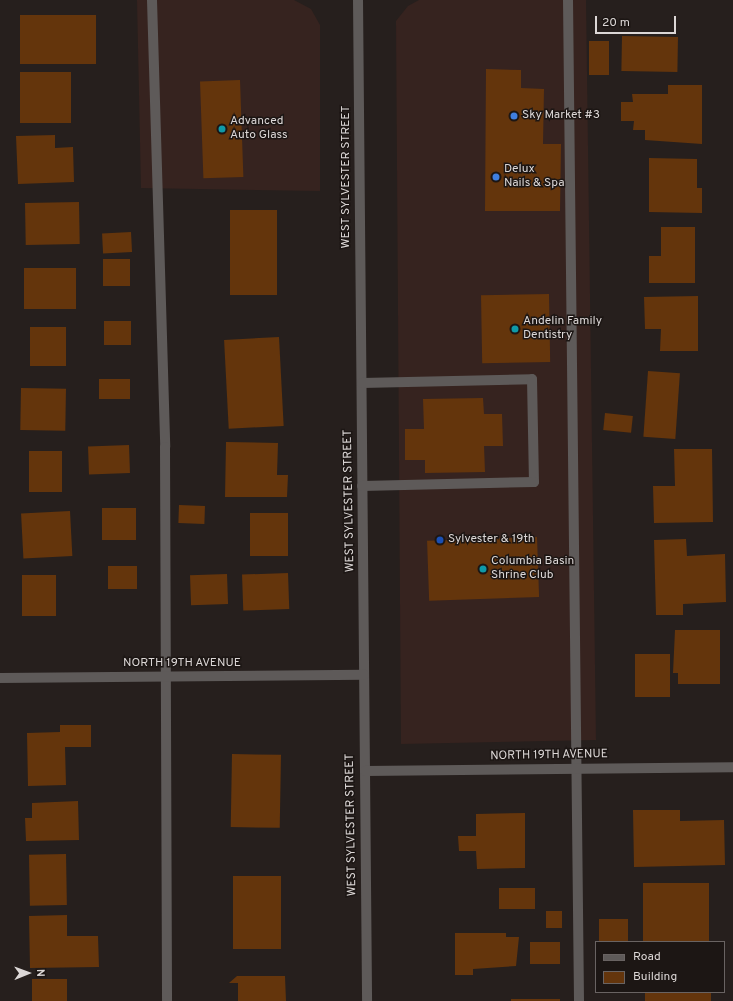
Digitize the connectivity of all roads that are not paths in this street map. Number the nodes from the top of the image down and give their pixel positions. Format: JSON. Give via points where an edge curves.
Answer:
{"nodes":[{"id":1,"x":152,"y":0,"type":"edge"},
{"id":2,"x":358,"y":0,"type":"edge"},
{"id":3,"x":568,"y":0,"type":"edge"},
{"id":4,"x":362,"y":383,"type":"junction"},
{"id":5,"x":362,"y":486,"type":"junction"},
{"id":6,"x":364,"y":676,"type":"junction"},
{"id":7,"x":167,"y":677,"type":"junction"},
{"id":8,"x":0,"y":678,"type":"edge"},
{"id":9,"x":733,"y":767,"type":"edge"},
{"id":10,"x":578,"y":768,"type":"junction"},
{"id":11,"x":365,"y":771,"type":"junction"},
{"id":12,"x":167,"y":1001,"type":"edge"},
{"id":13,"x":367,"y":1001,"type":"edge"},
{"id":14,"x":579,"y":1001,"type":"edge"}],
"edges":[{"from":1,"to":7,"type":"street","via":[[165,447]]},
{"from":2,"to":4,"type":"street","name":"WEST SYLVESTER STREET"},
{"from":3,"to":10,"type":"street"},
{"from":4,"to":5,"type":"street","name":"WEST SYLVESTER STREET"},
{"from":4,"to":5,"type":"street","via":[[532,379],[534,482]]},
{"from":5,"to":6,"type":"street","name":"WEST SYLVESTER STREET"},
{"from":6,"to":7,"type":"street","name":"NORTH 19TH AVENUE"},
{"from":6,"to":11,"type":"street","name":"WEST SYLVESTER STREET"},
{"from":7,"to":8,"type":"street","name":"NORTH 19TH AVENUE"},
{"from":7,"to":12,"type":"street"},
{"from":9,"to":10,"type":"street","name":"NORTH 19TH AVENUE"},
{"from":10,"to":11,"type":"street","name":"NORTH 19TH AVENUE"},
{"from":10,"to":14,"type":"street"},
{"from":11,"to":13,"type":"street","name":"WEST SYLVESTER STREET"}]}
